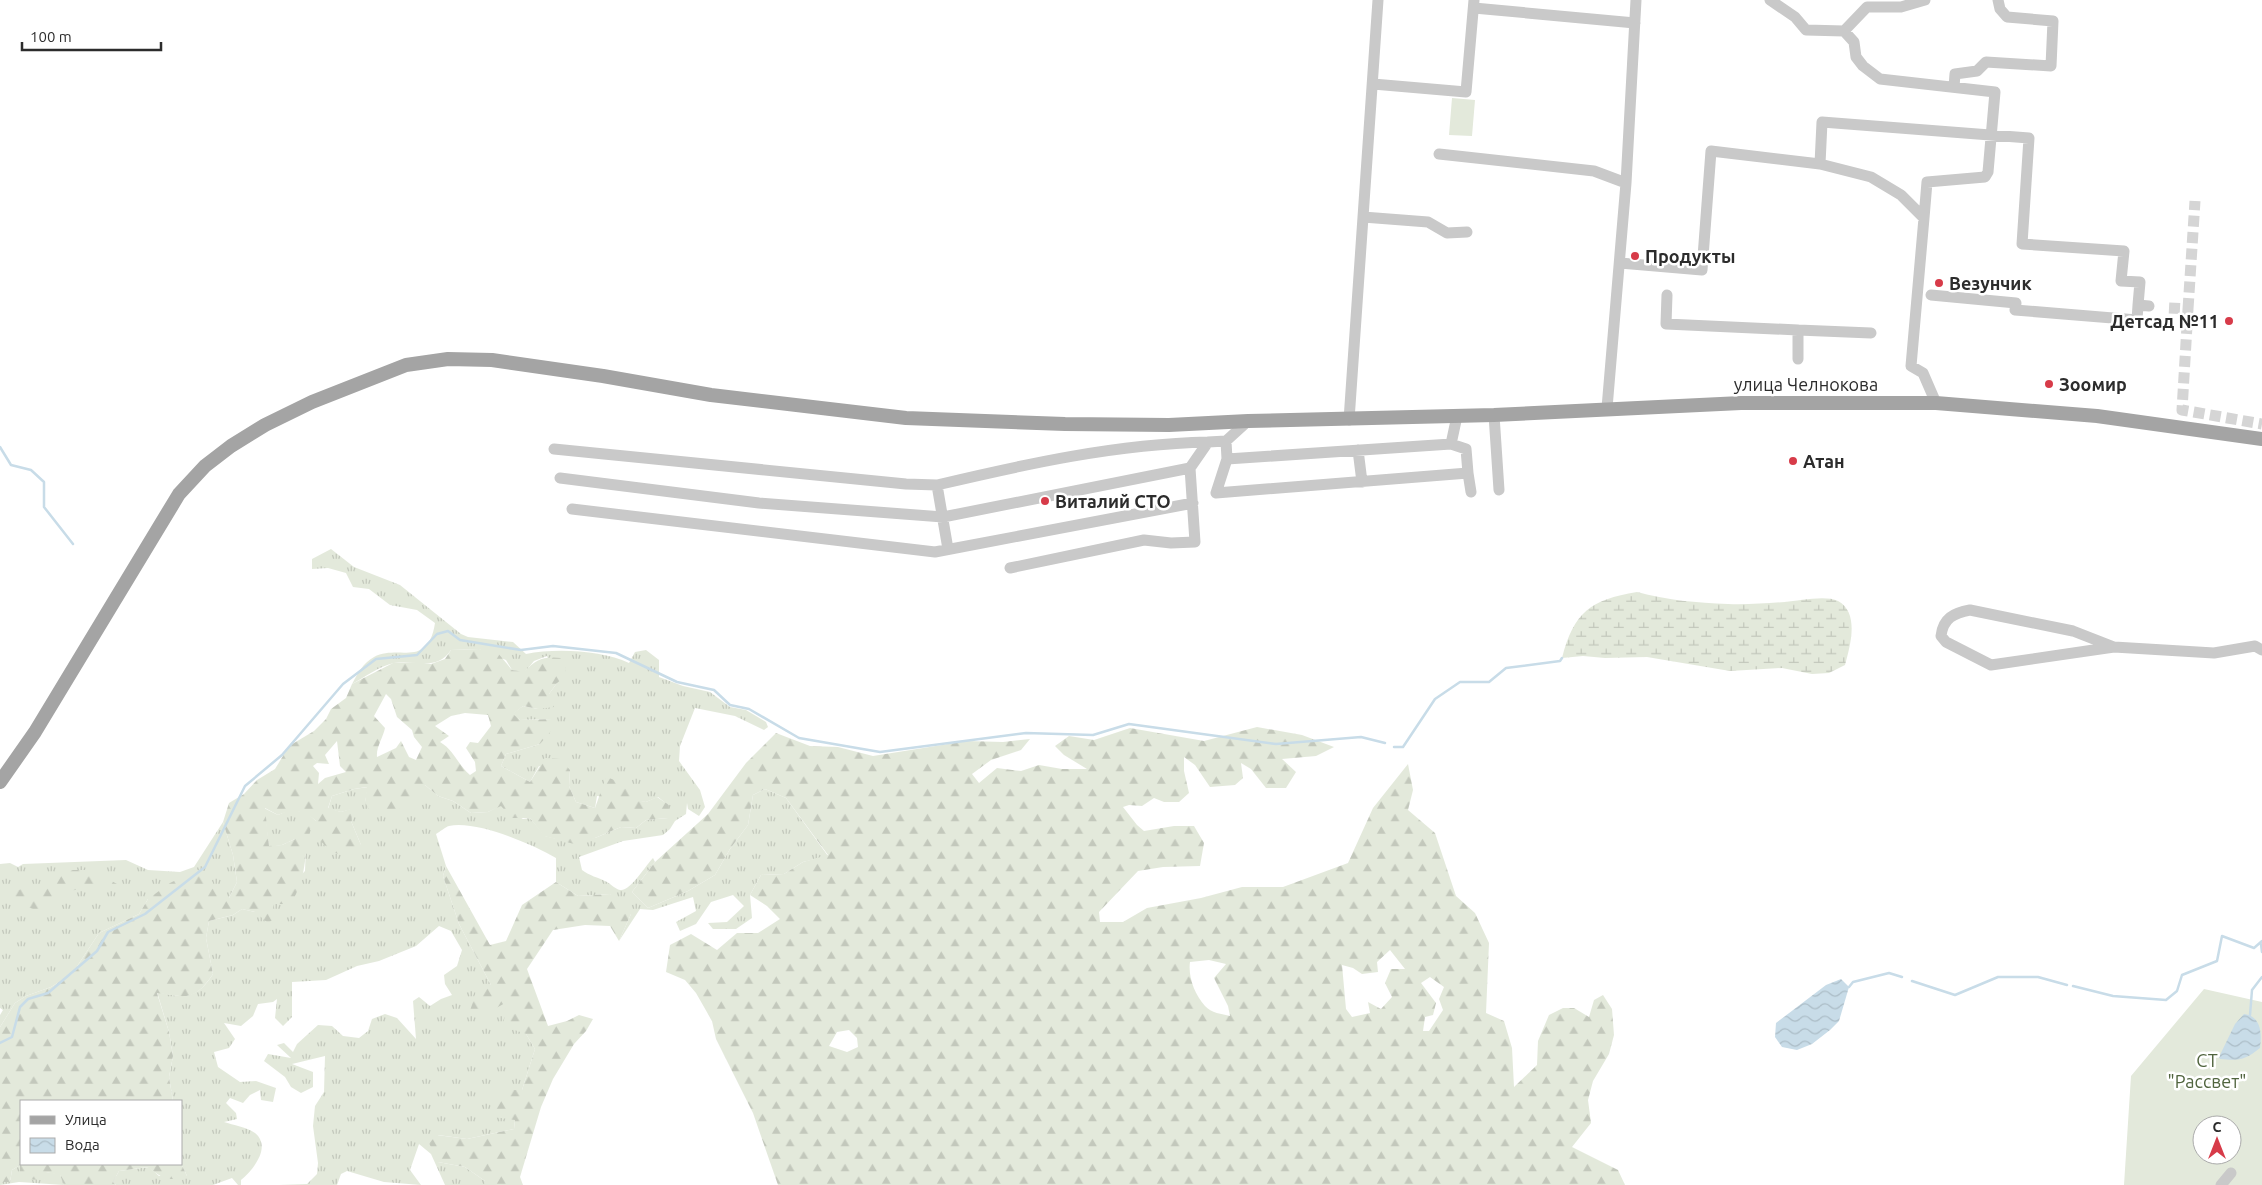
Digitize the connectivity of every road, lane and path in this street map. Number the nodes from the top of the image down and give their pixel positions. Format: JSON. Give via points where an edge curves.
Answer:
{"nodes":[{"id":1,"x":1378,"y":0,"type":"edge"},
{"id":2,"x":1518,"y":0,"type":"edge"},
{"id":3,"x":1636,"y":0,"type":"edge"},
{"id":4,"x":1770,"y":0,"type":"edge"},
{"id":5,"x":1925,"y":0,"type":"edge"},
{"id":6,"x":1998,"y":0,"type":"edge"},
{"id":7,"x":1474,"y":4,"type":"edge"},
{"id":8,"x":1518,"y":12,"type":"junction"},
{"id":9,"x":1636,"y":23,"type":"junction"},
{"id":10,"x":1844,"y":31,"type":"junction"},
{"id":11,"x":1373,"y":84,"type":"junction"},
{"id":12,"x":1954,"y":87,"type":"junction"},
{"id":13,"x":1992,"y":135,"type":"junction"},
{"id":14,"x":1439,"y":154,"type":"dead end"},
{"id":15,"x":1820,"y":164,"type":"junction"},
{"id":16,"x":1626,"y":183,"type":"junction"},
{"id":17,"x":1363,"y":217,"type":"junction"},
{"id":18,"x":1924,"y":218,"type":"junction"},
{"id":19,"x":1467,"y":232,"type":"dead end"},
{"id":20,"x":1620,"y":263,"type":"junction"},
{"id":21,"x":1667,"y":295,"type":"dead end"},
{"id":22,"x":1931,"y":295,"type":"dead end"},
{"id":23,"x":1798,"y":330,"type":"junction"},
{"id":24,"x":1871,"y":333,"type":"dead end"},
{"id":25,"x":1798,"y":359,"type":"dead end"},
{"id":26,"x":1936,"y":403,"type":"junction"},
{"id":27,"x":1607,"y":408,"type":"junction"},
{"id":28,"x":1494,"y":415,"type":"junction"},
{"id":29,"x":1457,"y":416,"type":"junction"},
{"id":30,"x":1349,"y":420,"type":"junction"},
{"id":31,"x":1248,"y":421,"type":"junction"},
{"id":32,"x":2262,"y":439,"type":"edge"},
{"id":33,"x":1226,"y":441,"type":"junction"},
{"id":34,"x":1208,"y":442,"type":"junction"},
{"id":35,"x":1451,"y":444,"type":"junction"},
{"id":36,"x":554,"y":449,"type":"dead end"},
{"id":37,"x":1358,"y":450,"type":"junction"},
{"id":38,"x":1226,"y":460,"type":"junction"},
{"id":39,"x":1190,"y":468,"type":"junction"},
{"id":40,"x":1468,"y":473,"type":"junction"},
{"id":41,"x":560,"y":478,"type":"dead end"},
{"id":42,"x":1362,"y":482,"type":"junction"},
{"id":43,"x":937,"y":484,"type":"junction"},
{"id":44,"x":1499,"y":490,"type":"dead end"},
{"id":45,"x":1471,"y":492,"type":"dead end"},
{"id":46,"x":1193,"y":503,"type":"junction"},
{"id":47,"x":572,"y":509,"type":"dead end"},
{"id":48,"x":943,"y":517,"type":"junction"},
{"id":49,"x":948,"y":549,"type":"junction"},
{"id":50,"x":1010,"y":568,"type":"dead end"},
{"id":51,"x":2114,"y":647,"type":"junction"},
{"id":52,"x":2262,"y":650,"type":"edge"},
{"id":53,"x":0,"y":782,"type":"edge"},
{"id":54,"x":2231,"y":1173,"type":"dead end"},
{"id":55,"x":2221,"y":1185,"type":"edge"}],
"edges":[{"from":1,"to":11,"type":"street"},
{"from":2,"to":8,"type":"street"},
{"from":3,"to":9,"type":"street"},
{"from":4,"to":10,"type":"street","via":[[1795,17],[1806,30]]},
{"from":5,"to":10,"type":"street","via":[[1901,7],[1867,7]]},
{"from":6,"to":12,"type":"street","via":[[2007,17],[2053,21],[2051,66],[1986,62],[1977,71],[1955,74]]},
{"from":7,"to":8,"type":"street"},
{"from":7,"to":11,"type":"street","via":[[1466,92]]},
{"from":8,"to":9,"type":"street"},
{"from":9,"to":16,"type":"street"},
{"from":10,"to":12,"type":"street","via":[[1854,42],[1856,57],[1880,79]]},
{"from":11,"to":17,"type":"street"},
{"from":12,"to":13,"type":"street","via":[[1995,92]]},
{"from":13,"to":15,"type":"street","via":[[1822,122]]},
{"from":13,"to":18,"type":"street","via":[[1985,177],[1927,182]]},
{"from":13,"to":22,"type":"street","via":[[2029,138],[2022,244],[2124,252],[2121,281],[2140,282],[2144,306],[2138,320],[2015,310],[2016,303]]},
{"from":14,"to":16,"type":"street","via":[[1594,171]]},
{"from":15,"to":18,"type":"street","via":[[1871,177],[1901,195]]},
{"from":15,"to":20,"type":"street","via":[[1711,151],[1702,270]]},
{"from":16,"to":20,"type":"street"},
{"from":17,"to":19,"type":"street","via":[[1428,222],[1447,233]]},
{"from":17,"to":30,"type":"street"},
{"from":18,"to":26,"type":"street","via":[[1911,366],[1923,373]]},
{"from":20,"to":27,"type":"street"},
{"from":21,"to":23,"type":"street","via":[[1666,324]]},
{"from":23,"to":24,"type":"street"},
{"from":23,"to":25,"type":"street"},
{"from":26,"to":27,"type":"main road","name":"улица Челнокова","via":[[1741,403]]},
{"from":26,"to":32,"type":"main road","name":"улица Челнокова","via":[[2097,416]]},
{"from":27,"to":28,"type":"main road","name":"улица Челнокова"},
{"from":28,"to":29,"type":"main road","name":"улица Челнокова"},
{"from":28,"to":44,"type":"street"},
{"from":29,"to":30,"type":"main road","name":"улица Челнокова"},
{"from":29,"to":35,"type":"street"},
{"from":30,"to":31,"type":"main road","name":"улица Челнокова"},
{"from":31,"to":33,"type":"street"},
{"from":31,"to":53,"type":"main road","name":"улица Челнокова","via":[[1169,426],[906,418],[712,395],[492,360],[448,359],[406,365],[312,402],[265,425],[205,466],[179,494],[35,732]]},
{"from":33,"to":34,"type":"street"},
{"from":33,"to":38,"type":"street"},
{"from":34,"to":39,"type":"street"},
{"from":34,"to":43,"type":"street","via":[[1169,443],[1041,461]]},
{"from":35,"to":37,"type":"street"},
{"from":35,"to":40,"type":"street","via":[[1466,449]]},
{"from":36,"to":43,"type":"street","via":[[906,484]]},
{"from":37,"to":38,"type":"street"},
{"from":37,"to":42,"type":"street"},
{"from":38,"to":42,"type":"street","via":[[1216,493]]},
{"from":39,"to":46,"type":"street"},
{"from":39,"to":48,"type":"street"},
{"from":40,"to":42,"type":"street"},
{"from":40,"to":45,"type":"street"},
{"from":41,"to":48,"type":"street","via":[[759,503]]},
{"from":43,"to":48,"type":"street"},
{"from":46,"to":49,"type":"street"},
{"from":46,"to":50,"type":"street","via":[[1195,542],[1144,540]]},
{"from":47,"to":49,"type":"street","via":[[935,552]]},
{"from":48,"to":49,"type":"street"},
{"from":51,"to":51,"type":"street","via":[[1991,665],[1946,642],[1941,636],[1942,625],[1954,613],[1970,610],[2073,631]]},
{"from":51,"to":52,"type":"street","via":[[2214,653],[2255,646]]},
{"from":54,"to":55,"type":"street"}]}
